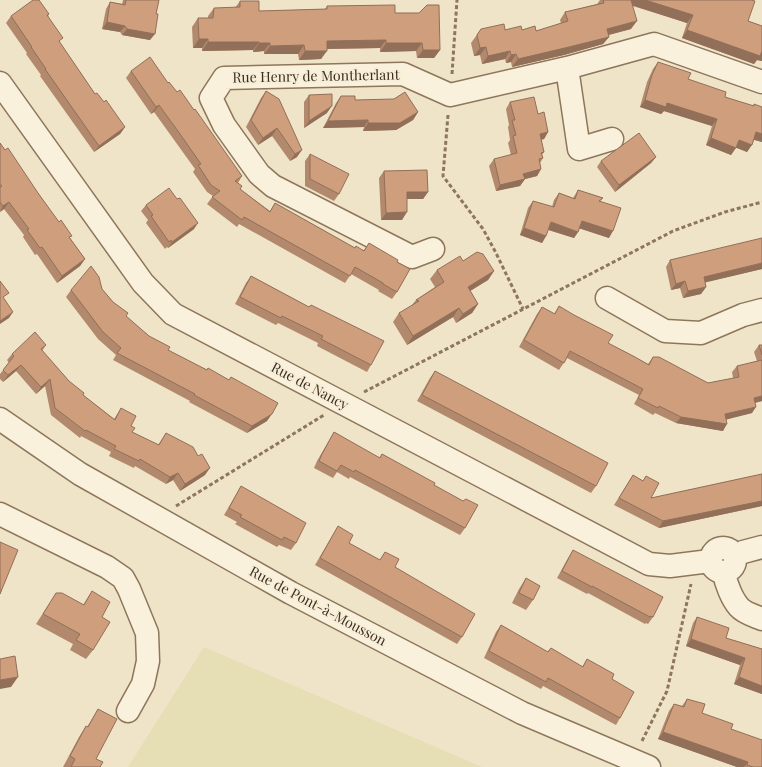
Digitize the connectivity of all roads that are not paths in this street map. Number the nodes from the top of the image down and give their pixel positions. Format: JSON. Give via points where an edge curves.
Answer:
{"nodes":[{"id":1,"x":567,"y":68,"type":"junction"},
{"id":2,"x":762,"y":82,"type":"edge"},
{"id":3,"x":0,"y":83,"type":"edge"},
{"id":4,"x":612,"y":139,"type":"dead end"},
{"id":5,"x":433,"y":249,"type":"dead end"},
{"id":6,"x":607,"y":298,"type":"dead end"},
{"id":7,"x":762,"y":310,"type":"edge"},
{"id":8,"x":0,"y":419,"type":"edge"},
{"id":9,"x":0,"y":514,"type":"edge"},
{"id":10,"x":762,"y":547,"type":"edge"},
{"id":11,"x":723,"y":563,"type":"junction"},
{"id":12,"x":762,"y":619,"type":"edge"},
{"id":13,"x":128,"y":711,"type":"dead end"},
{"id":14,"x":640,"y":764,"type":"edge"}],
"edges":[{"from":1,"to":2,"type":"street","via":[[654,44]]},
{"from":1,"to":4,"type":"street","via":[[579,149]]},
{"from":1,"to":5,"type":"street","name":"Rue Henry de Montherlant","via":[[450,96],[403,74],[224,78],[211,98],[224,125],[259,174],[273,186],[412,257]]},
{"from":3,"to":11,"type":"street","name":"Rue de Nancy","via":[[143,283],[173,314],[649,564]]},
{"from":6,"to":7,"type":"street","via":[[665,331],[701,333]]},
{"from":8,"to":14,"type":"street","name":"Rue de Pont-à-Mousson","via":[[80,474],[291,593],[522,713]]},
{"from":9,"to":13,"type":"street","via":[[123,578],[147,634],[148,661],[143,684]]},
{"from":10,"to":11,"type":"street","name":"Rue de Nancy","via":[[743,552]]},
{"from":11,"to":12,"type":"street","via":[[725,578],[740,609]]}]}
